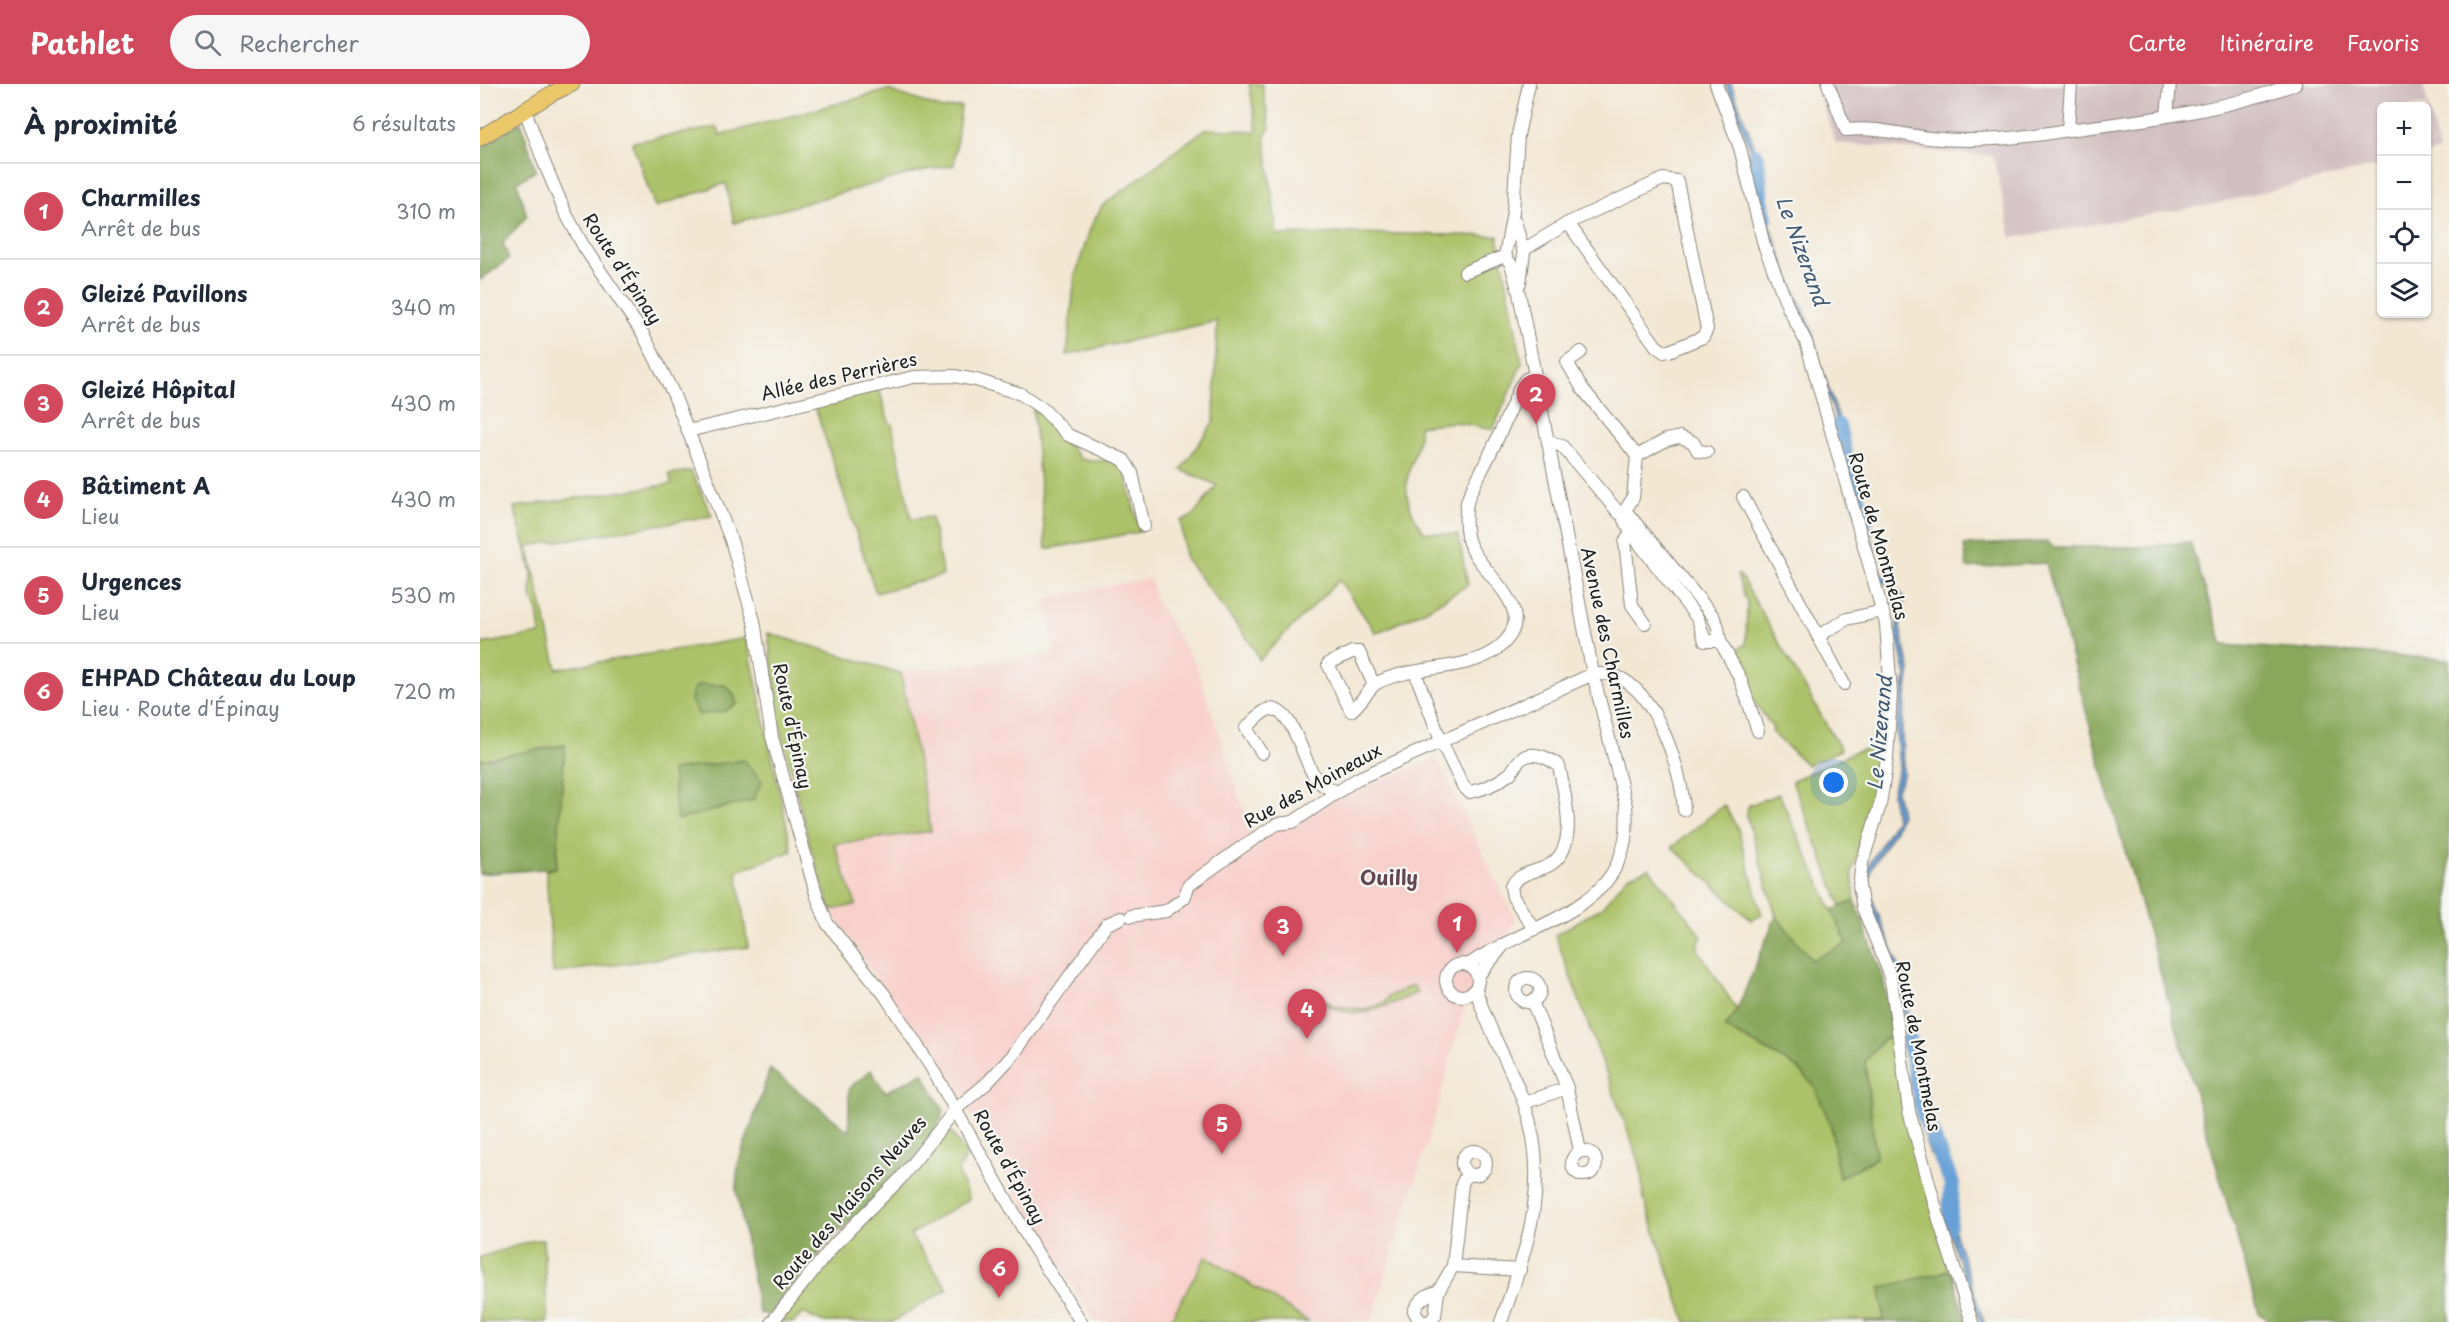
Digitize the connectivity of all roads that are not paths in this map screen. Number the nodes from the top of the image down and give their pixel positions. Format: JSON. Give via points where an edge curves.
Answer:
{"nodes":[{"id":1,"x":572,"y":84,"type":"edge"},
{"id":2,"x":1529,"y":84,"type":"edge"},
{"id":3,"x":1716,"y":84,"type":"edge"},
{"id":4,"x":1828,"y":84,"type":"edge"},
{"id":5,"x":2071,"y":84,"type":"edge"},
{"id":6,"x":2170,"y":84,"type":"edge"},
{"id":7,"x":2295,"y":84,"type":"edge"},
{"id":8,"x":551,"y":89,"type":"edge"},
{"id":9,"x":525,"y":110,"type":"junction"},
{"id":10,"x":2167,"y":116,"type":"junction"},
{"id":11,"x":2068,"y":130,"type":"junction"},
{"id":12,"x":480,"y":138,"type":"edge"},
{"id":13,"x":1568,"y":223,"type":"junction"},
{"id":14,"x":1515,"y":254,"type":"junction"},
{"id":15,"x":1465,"y":272,"type":"dead end"},
{"id":16,"x":1581,"y":352,"type":"dead end"},
{"id":17,"x":1534,"y":376,"type":"junction"},
{"id":18,"x":688,"y":431,"type":"junction"},
{"id":19,"x":1548,"y":441,"type":"junction"},
{"id":20,"x":1707,"y":452,"type":"dead end"},
{"id":21,"x":1637,"y":456,"type":"junction"},
{"id":22,"x":1743,"y":497,"type":"dead end"},
{"id":23,"x":1625,"y":514,"type":"junction"},
{"id":24,"x":1144,"y":526,"type":"dead end"},
{"id":25,"x":1631,"y":533,"type":"junction"},
{"id":26,"x":1883,"y":611,"type":"junction"},
{"id":27,"x":1645,"y":623,"type":"dead end"},
{"id":28,"x":1818,"y":636,"type":"junction"},
{"id":29,"x":1719,"y":641,"type":"junction"},
{"id":30,"x":1415,"y":672,"type":"junction"},
{"id":31,"x":1593,"y":674,"type":"junction"},
{"id":32,"x":1844,"y":684,"type":"dead end"},
{"id":33,"x":1374,"y":685,"type":"junction"},
{"id":34,"x":1758,"y":731,"type":"dead end"},
{"id":35,"x":1441,"y":741,"type":"junction"},
{"id":36,"x":1262,"y":753,"type":"dead end"},
{"id":37,"x":1338,"y":792,"type":"junction"},
{"id":38,"x":1684,"y":810,"type":"dead end"},
{"id":39,"x":1534,"y":929,"type":"junction"},
{"id":40,"x":1508,"y":940,"type":"junction"},
{"id":41,"x":1468,"y":965,"type":"junction"},
{"id":42,"x":1474,"y":987,"type":"junction"},
{"id":43,"x":1532,"y":1001,"type":"dead end"},
{"id":44,"x":1567,"y":1088,"type":"junction"},
{"id":45,"x":1524,"y":1103,"type":"junction"},
{"id":46,"x":956,"y":1109,"type":"junction"},
{"id":47,"x":1580,"y":1151,"type":"dead end"},
{"id":48,"x":1467,"y":1173,"type":"dead end"},
{"id":49,"x":1453,"y":1266,"type":"junction"},
{"id":50,"x":1520,"y":1270,"type":"junction"},
{"id":51,"x":1438,"y":1292,"type":"junction"},
{"id":52,"x":772,"y":1322,"type":"edge"},
{"id":53,"x":1081,"y":1322,"type":"edge"},
{"id":54,"x":1427,"y":1322,"type":"edge"},
{"id":55,"x":1501,"y":1322,"type":"edge"},
{"id":56,"x":1972,"y":1322,"type":"edge"}],
"edges":[{"from":1,"to":8,"type":"main road"},
{"from":2,"to":14,"type":"street","name":"Avenue des Charmilles","via":[[1517,144]]},
{"from":3,"to":26,"type":"street","name":"Route de Montmelas","via":[[1742,154],[1764,245],[1788,308],[1806,342]]},
{"from":4,"to":11,"type":"street","via":[[1846,130],[1873,127],[1971,140]]},
{"from":5,"to":11,"type":"street"},
{"from":6,"to":10,"type":"street"},
{"from":7,"to":10,"type":"street","via":[[2250,100]]},
{"from":8,"to":9,"type":"main road"},
{"from":9,"to":12,"type":"main road"},
{"from":9,"to":18,"type":"street","name":"Route d'Épinay","via":[[565,212],[643,333]]},
{"from":10,"to":11,"type":"street"},
{"from":13,"to":13,"type":"street","via":[[1663,179],[1677,181],[1707,329],[1703,337],[1664,352],[1656,346]]},
{"from":13,"to":14,"type":"street"},
{"from":14,"to":15,"type":"street"},
{"from":14,"to":17,"type":"street","name":"Avenue des Charmilles"},
{"from":16,"to":21,"type":"street","via":[[1564,363]]},
{"from":17,"to":19,"type":"street","name":"Avenue des Charmilles"},
{"from":17,"to":30,"type":"street","via":[[1520,387],[1467,500],[1467,536],[1510,600],[1512,635],[1496,650],[1479,658]]},
{"from":18,"to":24,"type":"street","name":"Allée des Perrières","via":[[914,377],[976,380],[1021,394],[1043,409],[1068,435],[1124,460],[1132,473]]},
{"from":18,"to":46,"type":"street","name":"Route d'Épinay","via":[[745,586],[772,737],[823,914],[884,994]]},
{"from":19,"to":23,"type":"street","via":[[1562,446]]},
{"from":19,"to":31,"type":"street","name":"Avenue des Charmilles"},
{"from":20,"to":21,"type":"street","via":[[1698,451],[1693,442],[1680,437]]},
{"from":21,"to":23,"type":"street","via":[[1633,498]]},
{"from":22,"to":28,"type":"street"},
{"from":23,"to":25,"type":"street"},
{"from":23,"to":29,"type":"street","via":[[1713,616]]},
{"from":25,"to":27,"type":"street","via":[[1625,542],[1632,605]]},
{"from":25,"to":29,"type":"street","via":[[1698,619],[1705,641]]},
{"from":26,"to":28,"type":"street","via":[[1847,619]]},
{"from":26,"to":56,"type":"street","name":"Route de Montmelas","via":[[1891,694],[1887,759],[1880,805],[1859,886],[1863,908],[1892,986],[1909,1111]]},
{"from":28,"to":32,"type":"street"},
{"from":29,"to":34,"type":"street","via":[[1740,678]]},
{"from":30,"to":33,"type":"street"},
{"from":30,"to":35,"type":"street"},
{"from":31,"to":35,"type":"street","name":"Rue des Moineaux"},
{"from":31,"to":38,"type":"street","via":[[1617,676],[1641,696],[1675,760]]},
{"from":31,"to":39,"type":"street","name":"Avenue des Charmilles","via":[[1626,806],[1624,850],[1611,876],[1594,897]]},
{"from":33,"to":33,"type":"street","via":[[1351,711],[1328,664],[1359,652]]},
{"from":35,"to":37,"type":"street","name":"Rue des Moineaux","via":[[1357,779]]},
{"from":35,"to":39,"type":"street","via":[[1469,792],[1508,775],[1520,759],[1533,755],[1549,758],[1558,766],[1568,834],[1564,851],[1549,864],[1520,876],[1511,886],[1513,897]]},
{"from":36,"to":37,"type":"street","via":[[1246,728],[1266,710],[1275,710],[1284,716],[1301,745],[1312,775],[1321,786]]},
{"from":37,"to":46,"type":"street","name":"Rue des Moineaux","via":[[1293,822],[1277,824],[1242,846],[1189,885],[1184,898],[1166,911],[1107,924],[1013,1056]]},
{"from":39,"to":40,"type":"street","name":"Avenue des Charmilles"},
{"from":40,"to":41,"type":"street","name":"Avenue des Charmilles"},
{"from":40,"to":42,"type":"street","name":"Avenue des Charmilles"},
{"from":41,"to":42,"type":"street"},
{"from":41,"to":42,"type":"street","name":"Avenue des Charmilles","via":[[1452,967],[1446,981],[1452,992]]},
{"from":42,"to":45,"type":"street"},
{"from":43,"to":44,"type":"street"},
{"from":44,"to":45,"type":"street"},
{"from":44,"to":47,"type":"street"},
{"from":45,"to":50,"type":"street","via":[[1537,1179],[1533,1223]]},
{"from":46,"to":52,"type":"street","name":"Route des Maisons Neuves","via":[[900,1179],[834,1245]]},
{"from":46,"to":53,"type":"street","name":"Route d'Épinay","via":[[1029,1240]]},
{"from":48,"to":49,"type":"street","via":[[1462,1184]]},
{"from":49,"to":50,"type":"street"},
{"from":49,"to":51,"type":"street"},
{"from":50,"to":55,"type":"street"},
{"from":51,"to":54,"type":"street","via":[[1436,1316]]},
{"from":51,"to":54,"type":"street","via":[[1429,1294],[1414,1311],[1419,1320]]}]}
